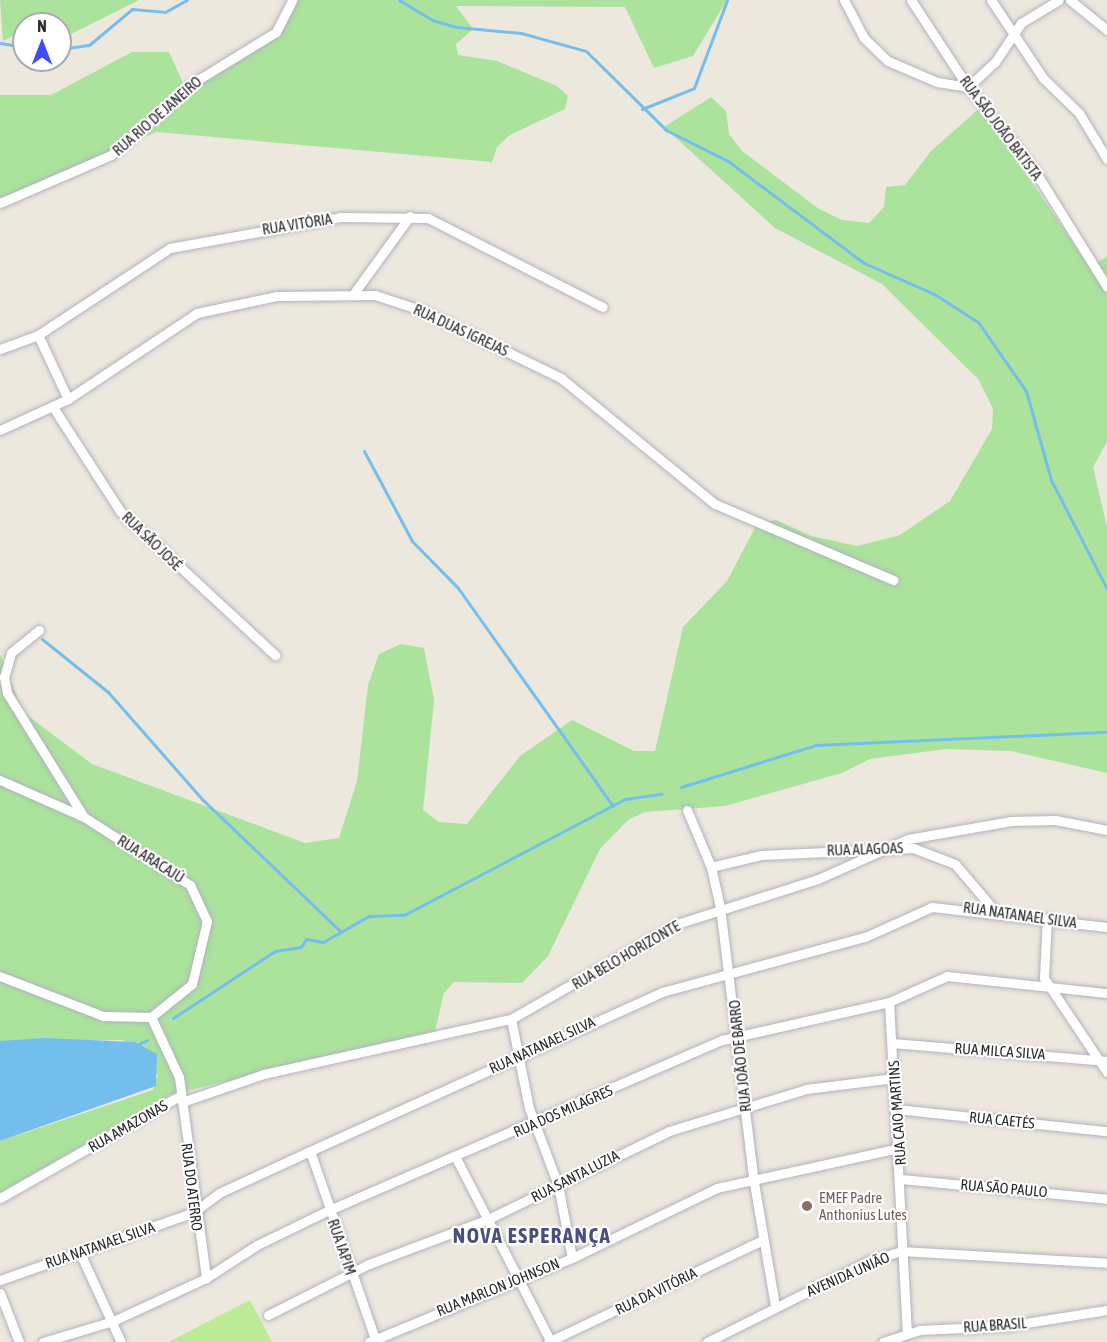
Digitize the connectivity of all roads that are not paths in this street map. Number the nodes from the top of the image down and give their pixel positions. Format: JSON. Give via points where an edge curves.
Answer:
{"nodes":[{"id":1,"x":292,"y":0,"type":"edge"},
{"id":2,"x":844,"y":0,"type":"edge"},
{"id":3,"x":911,"y":0,"type":"edge"},
{"id":4,"x":991,"y":0,"type":"edge"},
{"id":5,"x":1059,"y":0,"type":"edge"},
{"id":6,"x":1070,"y":0,"type":"edge"},
{"id":7,"x":1107,"y":30,"type":"edge"},
{"id":8,"x":1013,"y":33,"type":"junction"},
{"id":9,"x":968,"y":87,"type":"junction"},
{"id":10,"x":1107,"y":159,"type":"edge"},
{"id":11,"x":0,"y":203,"type":"edge"},
{"id":12,"x":410,"y":216,"type":"junction"},
{"id":13,"x":1107,"y":287,"type":"edge"},
{"id":14,"x":354,"y":293,"type":"junction"},
{"id":15,"x":603,"y":307,"type":"dead end"},
{"id":16,"x":38,"y":335,"type":"junction"},
{"id":17,"x":0,"y":349,"type":"edge"},
{"id":18,"x":68,"y":399,"type":"junction"},
{"id":19,"x":53,"y":407,"type":"junction"},
{"id":20,"x":0,"y":430,"type":"edge"},
{"id":21,"x":892,"y":580,"type":"dead end"},
{"id":22,"x":39,"y":630,"type":"dead end"},
{"id":23,"x":275,"y":655,"type":"dead end"},
{"id":24,"x":0,"y":780,"type":"edge"},
{"id":25,"x":687,"y":810,"type":"dead end"},
{"id":26,"x":84,"y":817,"type":"junction"},
{"id":27,"x":1107,"y":830,"type":"edge"},
{"id":28,"x":892,"y":846,"type":"junction"},
{"id":29,"x":711,"y":867,"type":"junction"},
{"id":30,"x":720,"y":907,"type":"junction"},
{"id":31,"x":994,"y":910,"type":"junction"},
{"id":32,"x":1047,"y":918,"type":"junction"},
{"id":33,"x":1107,"y":927,"type":"edge"},
{"id":34,"x":731,"y":972,"type":"junction"},
{"id":35,"x":0,"y":976,"type":"edge"},
{"id":36,"x":1048,"y":986,"type":"junction"},
{"id":37,"x":1107,"y":993,"type":"edge"},
{"id":38,"x":889,"y":1002,"type":"junction"},
{"id":39,"x":151,"y":1017,"type":"junction"},
{"id":40,"x":511,"y":1019,"type":"junction"},
{"id":41,"x":739,"y":1035,"type":"junction"},
{"id":42,"x":892,"y":1043,"type":"junction"},
{"id":43,"x":518,"y":1057,"type":"junction"},
{"id":44,"x":1104,"y":1061,"type":"edge"},
{"id":45,"x":1107,"y":1072,"type":"edge"},
{"id":46,"x":894,"y":1078,"type":"junction"},
{"id":47,"x":182,"y":1099,"type":"junction"},
{"id":48,"x":745,"y":1106,"type":"junction"},
{"id":49,"x":896,"y":1109,"type":"junction"},
{"id":50,"x":534,"y":1125,"type":"junction"},
{"id":51,"x":1107,"y":1131,"type":"edge"},
{"id":52,"x":899,"y":1148,"type":"junction"},
{"id":53,"x":309,"y":1150,"type":"junction"},
{"id":54,"x":456,"y":1158,"type":"junction"},
{"id":55,"x":753,"y":1177,"type":"junction"},
{"id":56,"x":901,"y":1179,"type":"junction"},
{"id":57,"x":558,"y":1185,"type":"junction"},
{"id":58,"x":0,"y":1198,"type":"edge"},
{"id":59,"x":1107,"y":1199,"type":"edge"},
{"id":60,"x":329,"y":1210,"type":"junction"},
{"id":61,"x":194,"y":1212,"type":"junction"},
{"id":62,"x":486,"y":1220,"type":"junction"},
{"id":63,"x":763,"y":1240,"type":"junction"},
{"id":64,"x":901,"y":1251,"type":"junction"},
{"id":65,"x":80,"y":1253,"type":"junction"},
{"id":66,"x":572,"y":1258,"type":"junction"},
{"id":67,"x":1107,"y":1263,"type":"edge"},
{"id":68,"x":351,"y":1273,"type":"junction"},
{"id":69,"x":206,"y":1278,"type":"junction"},
{"id":70,"x":0,"y":1280,"type":"edge"},
{"id":71,"x":515,"y":1281,"type":"junction"},
{"id":72,"x":0,"y":1293,"type":"edge"},
{"id":73,"x":775,"y":1306,"type":"junction"},
{"id":74,"x":1107,"y":1310,"type":"edge"},
{"id":75,"x":268,"y":1315,"type":"dead end"},
{"id":76,"x":112,"y":1321,"type":"junction"},
{"id":77,"x":907,"y":1333,"type":"junction"},
{"id":78,"x":374,"y":1341,"type":"edge"},
{"id":79,"x":19,"y":1342,"type":"edge"},
{"id":80,"x":44,"y":1342,"type":"edge"},
{"id":81,"x":121,"y":1342,"type":"edge"},
{"id":82,"x":550,"y":1342,"type":"edge"},
{"id":83,"x":707,"y":1342,"type":"edge"},
{"id":84,"x":883,"y":1342,"type":"edge"}],
"edges":[{"from":1,"to":11,"type":"street","name":"RUA RIO DE JANEIRO","via":[[276,32],[196,81],[111,155]]},
{"from":2,"to":9,"type":"street","via":[[864,38],[888,61],[937,82]]},
{"from":3,"to":9,"type":"street","name":"RUA SÃO JOÃO BATISTA"},
{"from":4,"to":8,"type":"street"},
{"from":5,"to":8,"type":"street"},
{"from":6,"to":7,"type":"street"},
{"from":8,"to":9,"type":"street","via":[[995,62]]},
{"from":8,"to":10,"type":"street","via":[[1043,78],[1079,113]]},
{"from":9,"to":13,"type":"street","name":"RUA SÃO JOÃO BATISTA","via":[[1026,159]]},
{"from":12,"to":14,"type":"street"},
{"from":12,"to":15,"type":"street","name":"RUA VITÓRIA","via":[[454,227]]},
{"from":12,"to":16,"type":"street","name":"RUA VITÓRIA","via":[[294,221],[170,248]]},
{"from":14,"to":18,"type":"street","name":"RUA DUAS IGREJAS","via":[[276,296],[197,313]]},
{"from":14,"to":21,"type":"street","name":"RUA DUAS IGREJAS","via":[[421,310],[561,378],[715,504]]},
{"from":16,"to":17,"type":"street","name":"RUA VITÓRIA"},
{"from":16,"to":18,"type":"street"},
{"from":18,"to":19,"type":"street","name":"RUA DUAS IGREJAS"},
{"from":19,"to":20,"type":"street","name":"RUA DUAS IGREJAS"},
{"from":19,"to":23,"type":"street","name":"RUA SÃO JOSÉ","via":[[120,511]]},
{"from":22,"to":26,"type":"street","via":[[11,653],[4,677],[7,693]]},
{"from":24,"to":26,"type":"street","name":"RUA ARACAJÚ"},
{"from":25,"to":29,"type":"street","name":"RUA JOÃO DE BARRO"},
{"from":26,"to":39,"type":"street","name":"RUA ARACAJÚ","via":[[190,885],[204,907],[206,937],[199,970],[182,997]]},
{"from":27,"to":28,"type":"street","name":"RUA BELO HORIZONTE","via":[[1055,820],[1011,821]]},
{"from":28,"to":29,"type":"street","name":"RUA ALAGOAS","via":[[760,855]]},
{"from":28,"to":30,"type":"street","name":"RUA BELO HORIZONTE","via":[[818,879]]},
{"from":28,"to":31,"type":"street","name":"RUA ALAGOAS","via":[[929,851],[955,864]]},
{"from":29,"to":30,"type":"street","name":"RUA JOÃO DE BARRO"},
{"from":30,"to":34,"type":"street","name":"RUA JOÃO DE BARRO"},
{"from":30,"to":40,"type":"street","name":"RUA BELO HORIZONTE","via":[[668,928]]},
{"from":31,"to":32,"type":"street","name":"RUA NATANAEL SILVA"},
{"from":31,"to":34,"type":"street","name":"RUA NATANAEL SILVA","via":[[932,907],[865,937]]},
{"from":32,"to":33,"type":"street","name":"RUA NATANAEL SILVA"},
{"from":32,"to":36,"type":"street"},
{"from":34,"to":41,"type":"street","name":"RUA JOÃO DE BARRO"},
{"from":34,"to":43,"type":"street","name":"RUA NATANAEL SILVA","via":[[644,998]]},
{"from":35,"to":39,"type":"street","via":[[111,1019]]},
{"from":36,"to":37,"type":"street","name":"RUA DOS MILAGRES"},
{"from":36,"to":38,"type":"street","name":"RUA DOS MILAGRES","via":[[947,976]]},
{"from":36,"to":44,"type":"street"},
{"from":38,"to":41,"type":"street","name":"RUA DOS MILAGRES"},
{"from":38,"to":42,"type":"street","name":"RUA CAIO MARTINS"},
{"from":39,"to":47,"type":"street","name":"RUA AMAZONAS","via":[[171,1050]]},
{"from":40,"to":43,"type":"street"},
{"from":40,"to":47,"type":"street","name":"RUA BELO HORIZONTE","via":[[264,1074]]},
{"from":41,"to":48,"type":"street","name":"RUA JOÃO DE BARRO"},
{"from":41,"to":50,"type":"street","name":"RUA DOS MILAGRES"},
{"from":42,"to":44,"type":"street","name":"RUA MILCA SILVA"},
{"from":42,"to":46,"type":"street","name":"RUA CAIO MARTINS"},
{"from":43,"to":50,"type":"street"},
{"from":43,"to":53,"type":"street","name":"RUA NATANAEL SILVA"},
{"from":44,"to":45,"type":"street"},
{"from":46,"to":48,"type":"street","name":"RUA SANTA LUZIA","via":[[826,1085]]},
{"from":46,"to":49,"type":"street","name":"RUA CAIO MARTINS"},
{"from":47,"to":58,"type":"street","name":"RUA AMAZONAS"},
{"from":47,"to":61,"type":"street","name":"RUA DO ATERRO"},
{"from":48,"to":55,"type":"street","name":"RUA JOÃO DE BARRO"},
{"from":48,"to":57,"type":"street","name":"RUA SANTA LUZIA","via":[[647,1140]]},
{"from":49,"to":51,"type":"street","name":"RUA CAETÉS"},
{"from":49,"to":52,"type":"street","name":"RUA CAIO MARTINS"},
{"from":50,"to":54,"type":"street","name":"RUA DOS MILAGRES"},
{"from":50,"to":57,"type":"street"},
{"from":52,"to":55,"type":"street","name":"RUA MARLON JOHNSON"},
{"from":52,"to":56,"type":"street","name":"RUA CAIO MARTINS"},
{"from":53,"to":60,"type":"street","name":"RUA IAPIM"},
{"from":53,"to":61,"type":"street","name":"RUA NATANAEL SILVA","via":[[219,1193]]},
{"from":54,"to":60,"type":"street","name":"RUA DOS MILAGRES"},
{"from":54,"to":62,"type":"street"},
{"from":55,"to":63,"type":"street","name":"RUA JOÃO DE BARRO"},
{"from":55,"to":66,"type":"street","name":"RUA MARLON JOHNSON","via":[[704,1193]]},
{"from":56,"to":59,"type":"street","name":"RUA SÃO PAULO"},
{"from":56,"to":64,"type":"street","name":"RUA CAIO MARTINS"},
{"from":57,"to":62,"type":"street","name":"RUA SANTA LUZIA"},
{"from":57,"to":66,"type":"street"},
{"from":60,"to":68,"type":"street","name":"RUA IAPIM"},
{"from":60,"to":69,"type":"street","name":"RUA DOS MILAGRES","via":[[257,1245]]},
{"from":61,"to":65,"type":"street","name":"RUA NATANAEL SILVA"},
{"from":61,"to":69,"type":"street","name":"RUA DO ATERRO"},
{"from":62,"to":68,"type":"street","name":"RUA SANTA LUZIA"},
{"from":62,"to":71,"type":"street"},
{"from":63,"to":73,"type":"street","name":"RUA JOÃO DE BARRO"},
{"from":63,"to":82,"type":"street","name":"RUA DA VITÓRIA"},
{"from":64,"to":67,"type":"street","name":"AVENIDA UNIÃO"},
{"from":64,"to":73,"type":"street","name":"AVENIDA UNIÃO"},
{"from":64,"to":77,"type":"street","name":"RUA CAIO MARTINS"},
{"from":65,"to":70,"type":"street","name":"RUA NATANAEL SILVA"},
{"from":65,"to":76,"type":"street"},
{"from":66,"to":71,"type":"street","name":"RUA MARLON JOHNSON"},
{"from":68,"to":75,"type":"street","name":"RUA SANTA LUZIA"},
{"from":68,"to":78,"type":"street","name":"RUA IAPIM"},
{"from":69,"to":76,"type":"street","name":"RUA DOS MILAGRES"},
{"from":71,"to":78,"type":"street","name":"RUA MARLON JOHNSON"},
{"from":71,"to":82,"type":"street"},
{"from":72,"to":79,"type":"street"},
{"from":73,"to":83,"type":"street","name":"AVENIDA UNIÃO"},
{"from":74,"to":77,"type":"street","name":"RUA BRASIL","via":[[1007,1326]]},
{"from":76,"to":80,"type":"street","name":"RUA DOS MILAGRES"},
{"from":76,"to":81,"type":"street"},
{"from":77,"to":84,"type":"street","name":"RUA BRASIL"}]}
